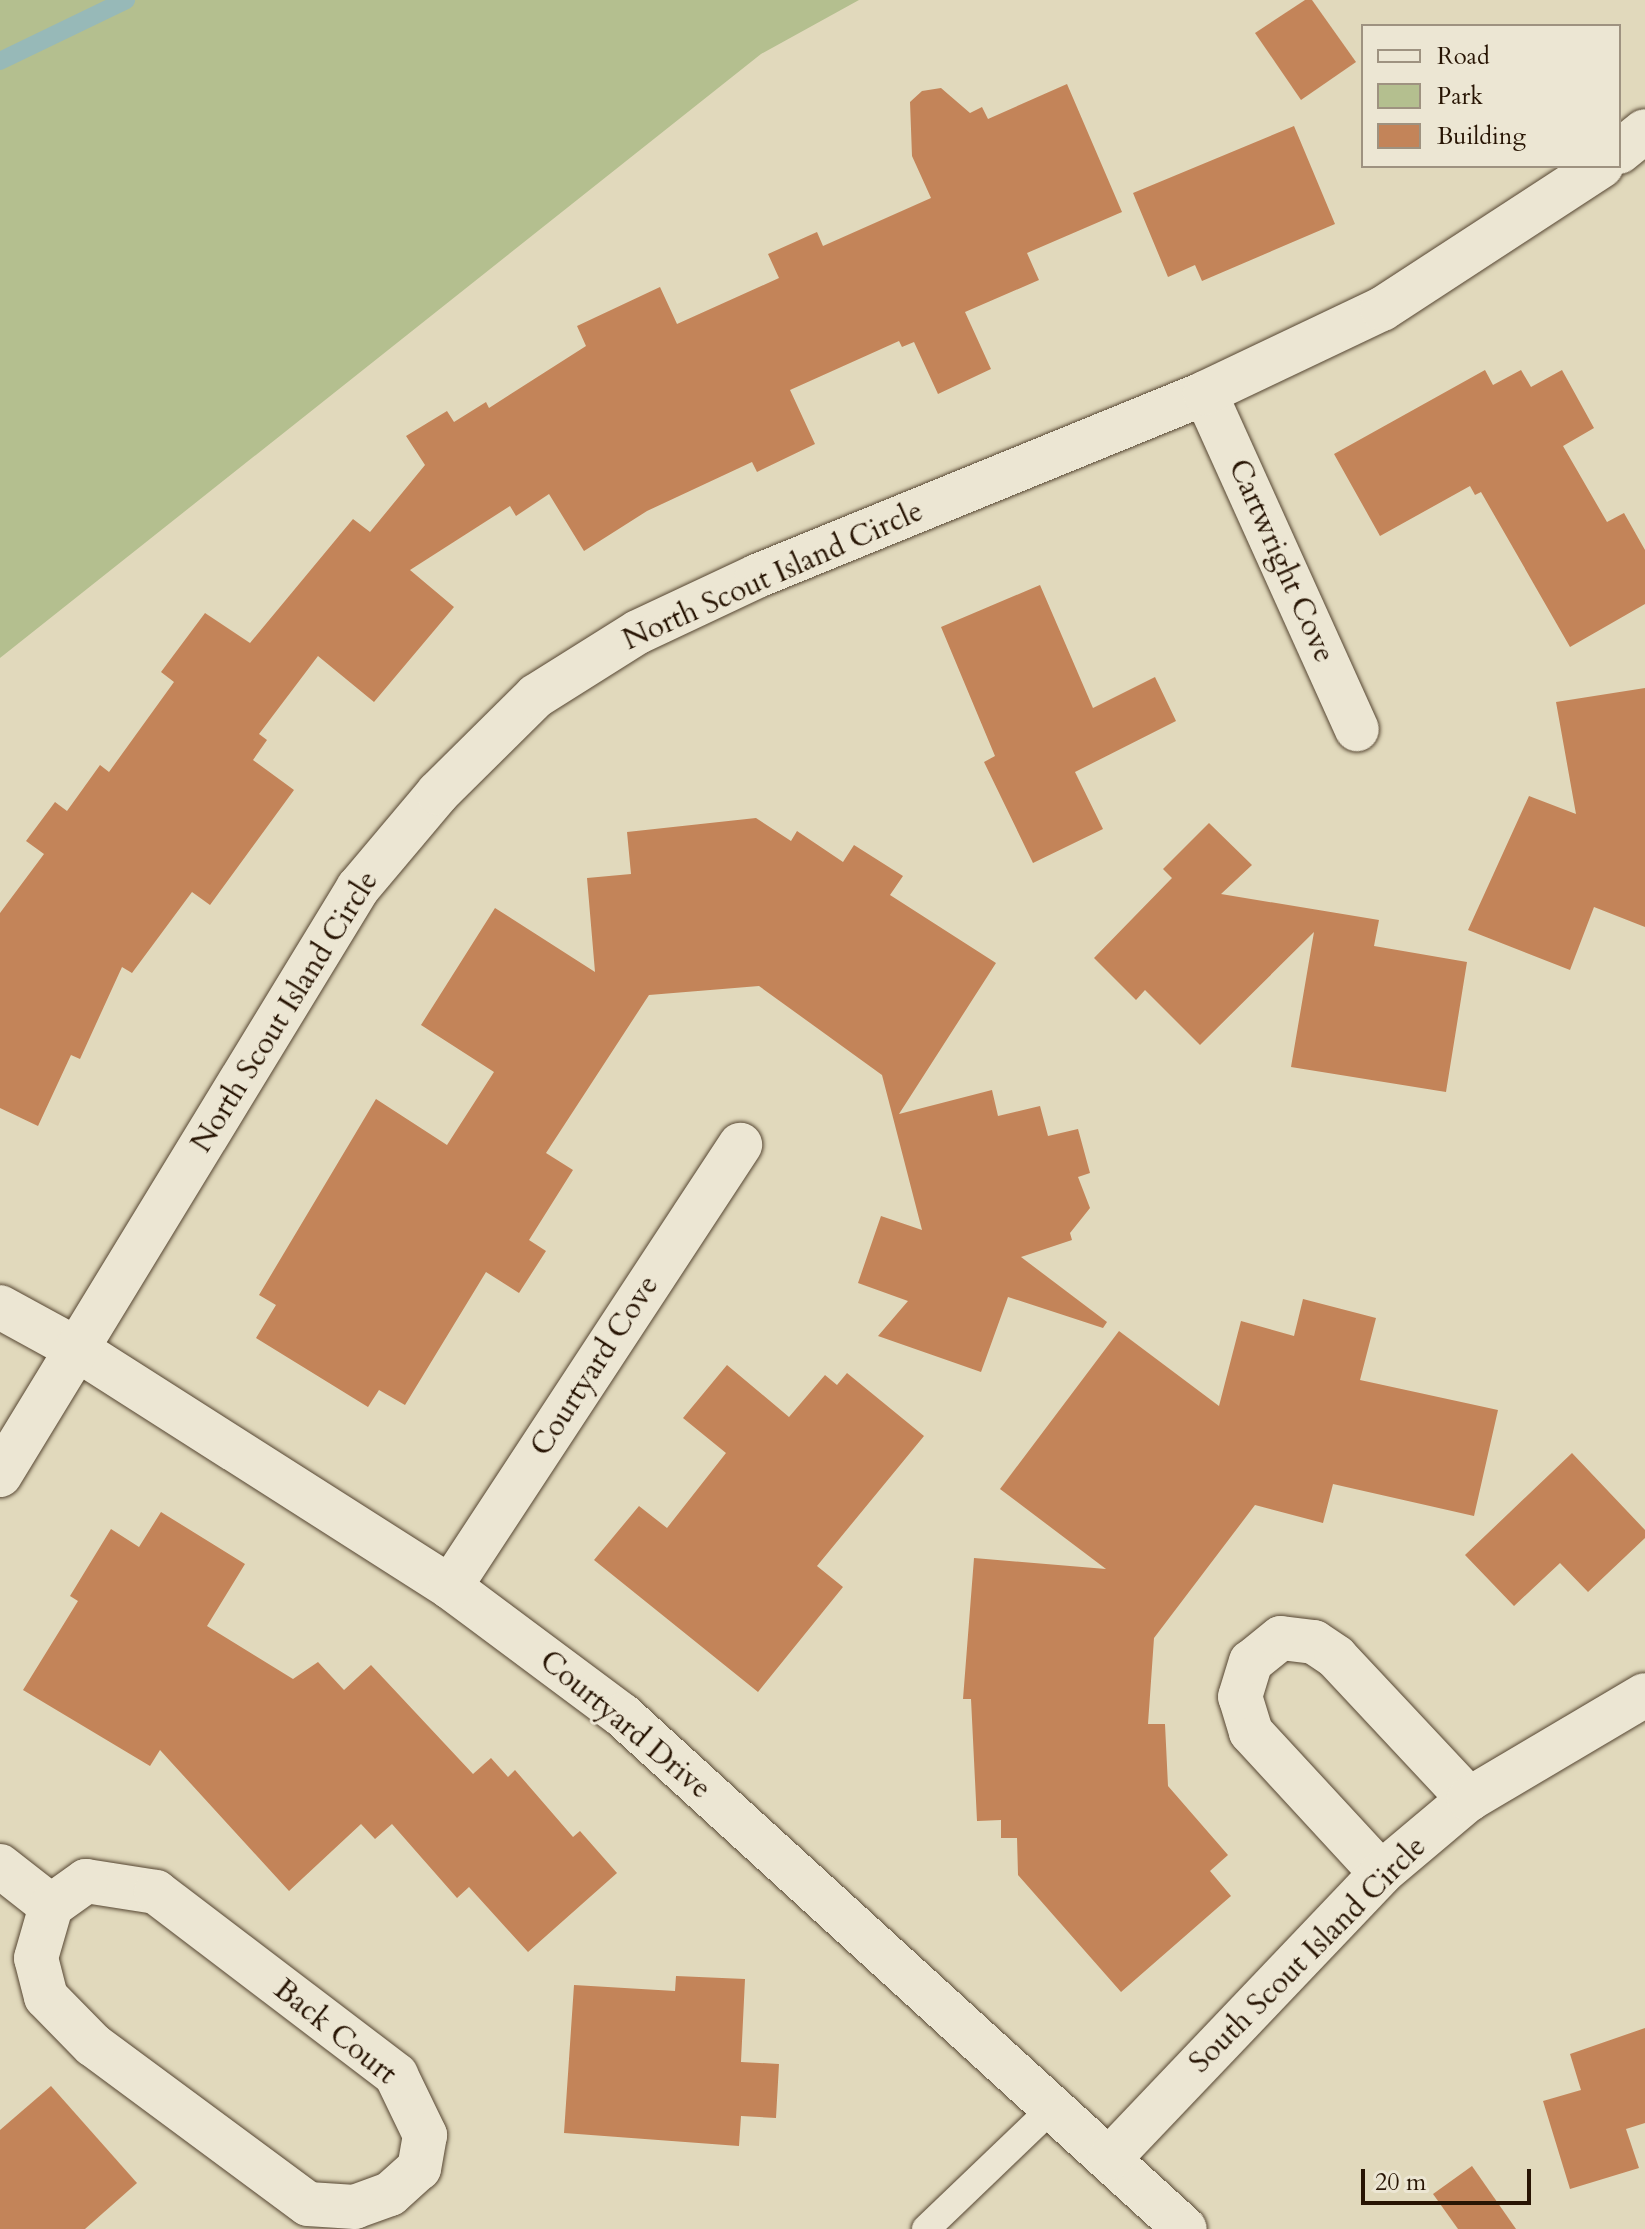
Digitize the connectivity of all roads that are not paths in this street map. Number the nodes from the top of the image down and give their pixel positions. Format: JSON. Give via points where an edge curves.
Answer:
{"nodes":[{"id":1,"x":1645,"y":131,"type":"edge"},
{"id":2,"x":1621,"y":150,"type":"edge"},
{"id":3,"x":1598,"y":168,"type":"edge"},
{"id":4,"x":1205,"y":393,"type":"junction"},
{"id":5,"x":1357,"y":729,"type":"dead end"},
{"id":6,"x":740,"y":1145,"type":"dead end"},
{"id":7,"x":0,"y":1307,"type":"edge"},
{"id":8,"x":75,"y":1348,"type":"junction"},
{"id":9,"x":0,"y":1475,"type":"edge"},
{"id":10,"x":450,"y":1587,"type":"junction"},
{"id":11,"x":1645,"y":1695,"type":"edge"},
{"id":12,"x":1469,"y":1799,"type":"junction"},
{"id":13,"x":0,"y":1866,"type":"edge"},
{"id":14,"x":1381,"y":1873,"type":"junction"},
{"id":15,"x":51,"y":1906,"type":"junction"},
{"id":16,"x":1053,"y":2107,"type":"junction"},
{"id":17,"x":1110,"y":2158,"type":"junction"},
{"id":18,"x":926,"y":2229,"type":"edge"},
{"id":19,"x":1185,"y":2229,"type":"edge"}],
"edges":[{"from":1,"to":2,"type":"street"},
{"from":3,"to":4,"type":"street","name":"North Scout Island Circle","via":[[1382,309]]},
{"from":4,"to":5,"type":"street","name":"Cartwright Cove"},
{"from":4,"to":8,"type":"street","name":"North Scout Island Circle","via":[[757,576],[638,632],[536,696],[438,793],[358,888]]},
{"from":6,"to":10,"type":"street","name":"Courtyard Cove"},
{"from":7,"to":8,"type":"street","name":"Courtyard Drive"},
{"from":8,"to":9,"type":"street","name":"North Scout Island Circle"},
{"from":8,"to":10,"type":"street","name":"Courtyard Drive"},
{"from":10,"to":16,"type":"street","name":"Courtyard Drive","via":[[622,1715]]},
{"from":11,"to":12,"type":"street","name":"South Scout Island Circle"},
{"from":12,"to":14,"type":"street","name":"South Scout Island Circle"},
{"from":12,"to":14,"type":"street","via":[[1336,1657],[1314,1642],[1281,1638],[1251,1662],[1240,1697],[1251,1732]]},
{"from":13,"to":15,"type":"street"},
{"from":14,"to":17,"type":"street","name":"South Scout Island Circle"},
{"from":15,"to":15,"type":"street","name":"Back Court","via":[[36,1958],[46,1997],[93,2045],[308,2204],[355,2207],[390,2194],[419,2168],[425,2135],[396,2075],[156,1892],[86,1881]]},
{"from":16,"to":17,"type":"street","name":"Courtyard Drive"},
{"from":16,"to":18,"type":"lane"},
{"from":17,"to":19,"type":"street","name":"Courtyard Drive"}]}
